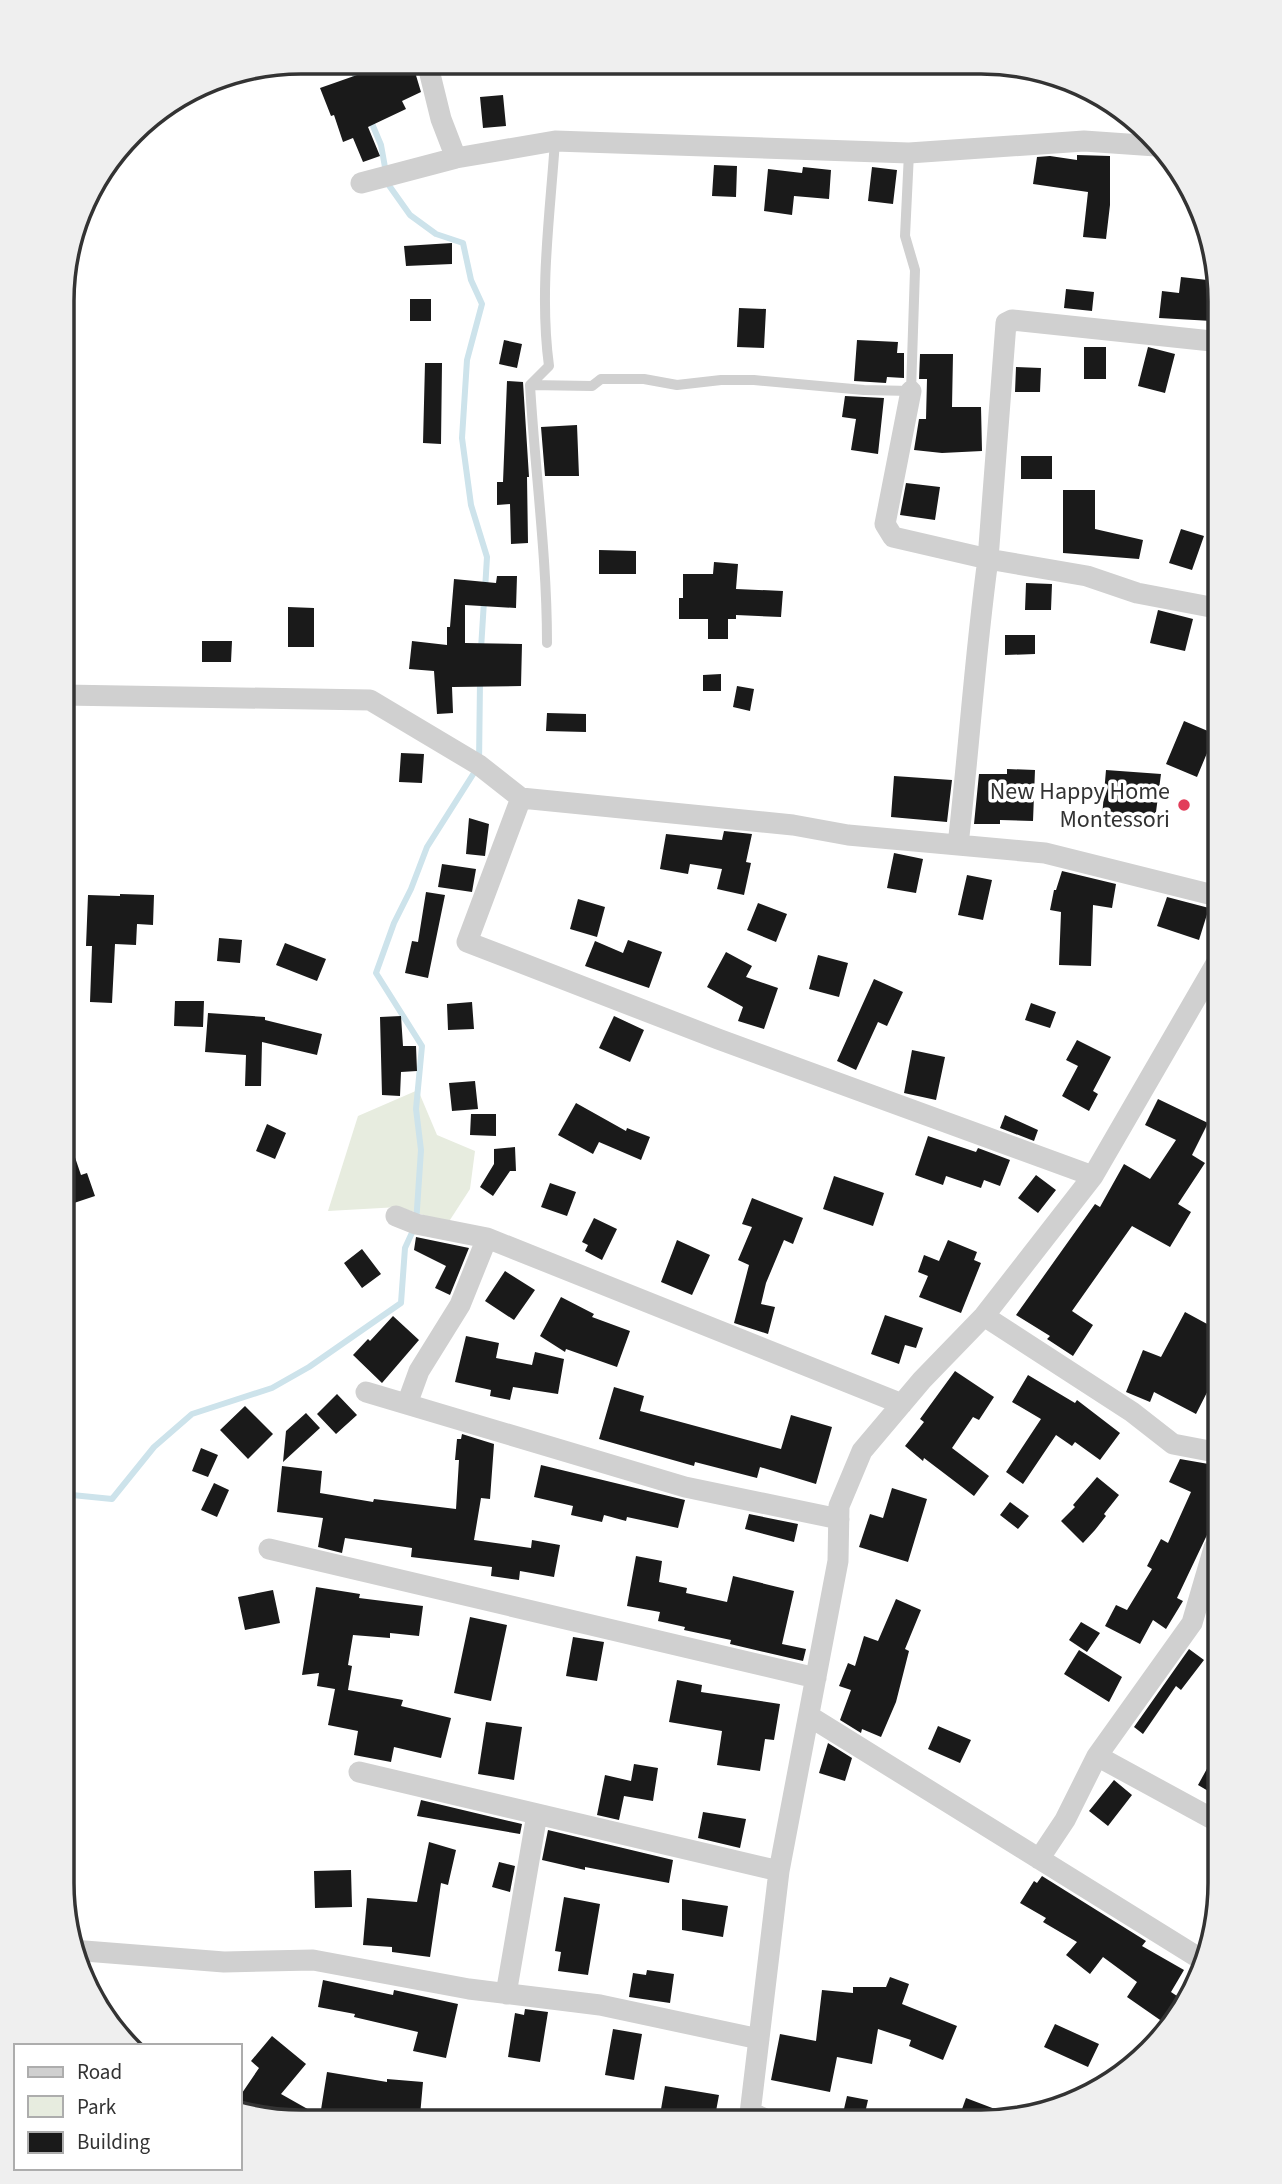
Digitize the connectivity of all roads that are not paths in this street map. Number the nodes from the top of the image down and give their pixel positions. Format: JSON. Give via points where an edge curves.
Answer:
{"nodes":[{"id":1,"x":430,"y":74,"type":"edge"},
{"id":2,"x":555,"y":141,"type":"junction"},
{"id":3,"x":1146,"y":145,"type":"edge"},
{"id":4,"x":909,"y":153,"type":"junction"},
{"id":5,"x":456,"y":158,"type":"junction"},
{"id":6,"x":362,"y":183,"type":"dead end"},
{"id":7,"x":1209,"y":341,"type":"edge"},
{"id":8,"x":530,"y":385,"type":"junction"},
{"id":9,"x":912,"y":391,"type":"junction"},
{"id":10,"x":988,"y":559,"type":"junction"},
{"id":11,"x":1209,"y":606,"type":"edge"},
{"id":12,"x":547,"y":643,"type":"dead end"},
{"id":13,"x":74,"y":695,"type":"edge"},
{"id":14,"x":521,"y":799,"type":"junction"},
{"id":15,"x":958,"y":845,"type":"junction"},
{"id":16,"x":1209,"y":894,"type":"edge"},
{"id":17,"x":1209,"y":975,"type":"edge"},
{"id":18,"x":1093,"y":1176,"type":"junction"},
{"id":19,"x":396,"y":1216,"type":"dead end"},
{"id":20,"x":487,"y":1238,"type":"junction"},
{"id":21,"x":984,"y":1316,"type":"junction"},
{"id":22,"x":366,"y":1392,"type":"dead end"},
{"id":23,"x":407,"y":1404,"type":"junction"},
{"id":24,"x":902,"y":1404,"type":"junction"},
{"id":25,"x":1208,"y":1451,"type":"edge"},
{"id":26,"x":839,"y":1519,"type":"junction"},
{"id":27,"x":269,"y":1549,"type":"dead end"},
{"id":28,"x":1208,"y":1568,"type":"edge"},
{"id":29,"x":816,"y":1678,"type":"junction"},
{"id":30,"x":809,"y":1716,"type":"junction"},
{"id":31,"x":1097,"y":1756,"type":"junction"},
{"id":32,"x":359,"y":1772,"type":"dead end"},
{"id":33,"x":537,"y":1814,"type":"junction"},
{"id":34,"x":1208,"y":1816,"type":"edge"},
{"id":35,"x":1039,"y":1859,"type":"junction"},
{"id":36,"x":779,"y":1871,"type":"junction"},
{"id":37,"x":85,"y":1951,"type":"edge"},
{"id":38,"x":1195,"y":1957,"type":"edge"},
{"id":39,"x":506,"y":1994,"type":"junction"},
{"id":40,"x":759,"y":2039,"type":"junction"},
{"id":41,"x":751,"y":2110,"type":"edge"}],
"edges":[{"from":1,"to":5,"type":"street"},
{"from":2,"to":4,"type":"street"},
{"from":2,"to":5,"type":"street"},
{"from":2,"to":8,"type":"lane","via":[[546,282],[549,366]]},
{"from":3,"to":4,"type":"street","via":[[1084,141]]},
{"from":4,"to":9,"type":"lane","via":[[905,236],[915,270]]},
{"from":5,"to":6,"type":"street"},
{"from":7,"to":10,"type":"street","via":[[1012,320],[1006,323]]},
{"from":8,"to":9,"type":"lane","via":[[592,386],[601,379],[677,385],[754,380]]},
{"from":8,"to":12,"type":"lane"},
{"from":9,"to":10,"type":"street","via":[[885,524],[893,537]]},
{"from":10,"to":11,"type":"street","via":[[1087,576],[1138,593]]},
{"from":10,"to":15,"type":"street"},
{"from":13,"to":14,"type":"street","via":[[370,700],[479,765]]},
{"from":14,"to":15,"type":"street"},
{"from":14,"to":18,"type":"street","via":[[467,942]]},
{"from":15,"to":16,"type":"street","via":[[1045,853]]},
{"from":17,"to":18,"type":"street"},
{"from":18,"to":21,"type":"street"},
{"from":19,"to":20,"type":"street"},
{"from":20,"to":23,"type":"street","via":[[460,1305],[419,1371]]},
{"from":20,"to":24,"type":"street"},
{"from":21,"to":24,"type":"street"},
{"from":21,"to":25,"type":"street","via":[[1132,1412],[1173,1444]]},
{"from":22,"to":23,"type":"street"},
{"from":23,"to":26,"type":"street","via":[[685,1487]]},
{"from":24,"to":26,"type":"street","via":[[862,1451],[839,1506]]},
{"from":26,"to":29,"type":"street","via":[[838,1560]]},
{"from":27,"to":29,"type":"street"},
{"from":28,"to":31,"type":"street","via":[[1192,1623]]},
{"from":29,"to":30,"type":"street"},
{"from":30,"to":35,"type":"street"},
{"from":30,"to":36,"type":"street"},
{"from":31,"to":34,"type":"street"},
{"from":31,"to":35,"type":"street","via":[[1065,1820]]},
{"from":32,"to":33,"type":"street"},
{"from":33,"to":36,"type":"street"},
{"from":33,"to":39,"type":"street"},
{"from":35,"to":38,"type":"street"},
{"from":36,"to":40,"type":"street"},
{"from":37,"to":39,"type":"street","via":[[224,1962],[313,1960]]},
{"from":39,"to":40,"type":"street","via":[[600,2005]]},
{"from":40,"to":41,"type":"street"}]}
